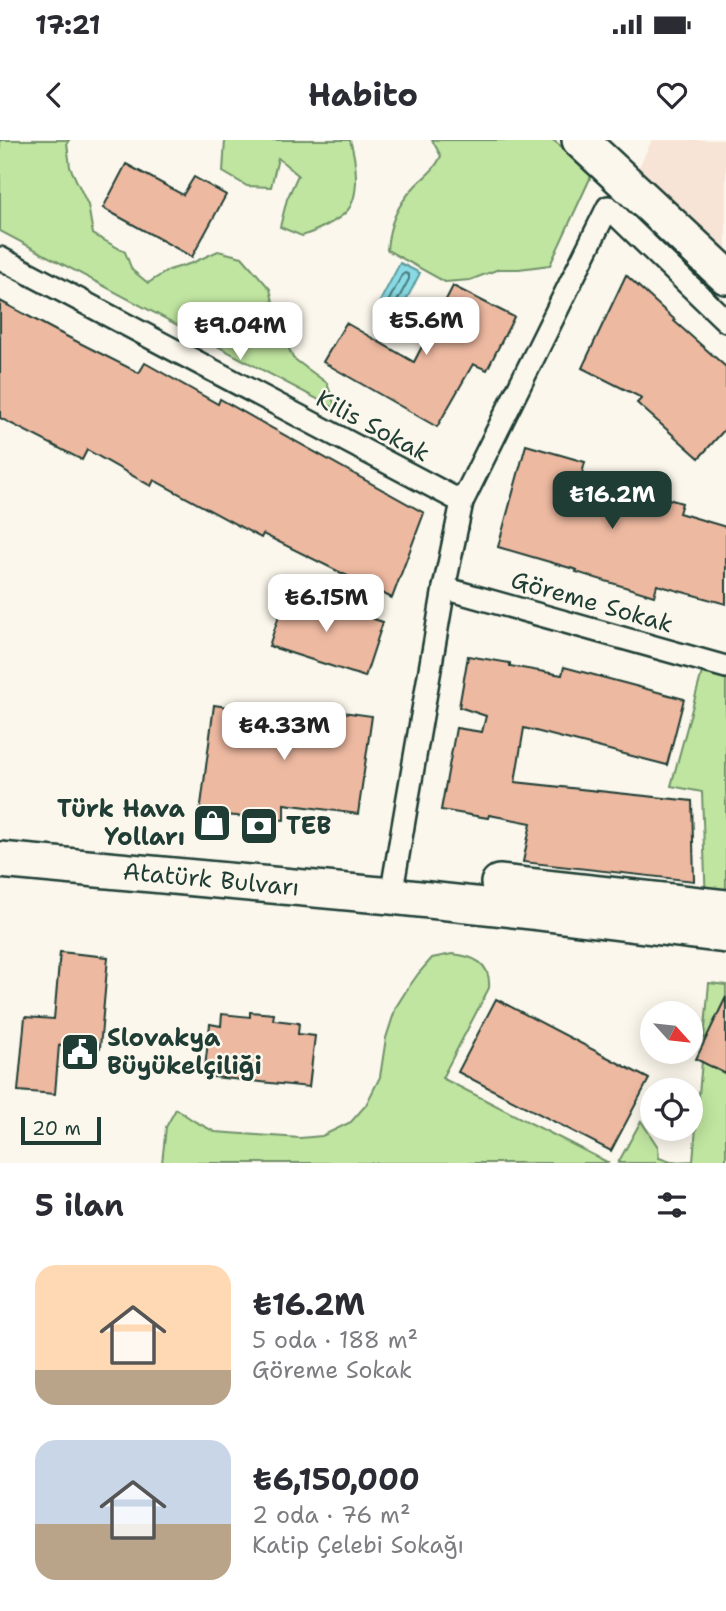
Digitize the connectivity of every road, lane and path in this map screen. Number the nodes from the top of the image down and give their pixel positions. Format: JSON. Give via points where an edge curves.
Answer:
{"nodes":[{"id":1,"x":580,"y":140,"type":"edge"},
{"id":2,"x":0,"y":258,"type":"edge"},
{"id":3,"x":726,"y":276,"type":"edge"},
{"id":4,"x":726,"y":321,"type":"edge"},
{"id":5,"x":462,"y":502,"type":"junction"},
{"id":6,"x":444,"y":588,"type":"junction"},
{"id":7,"x":726,"y":667,"type":"edge"},
{"id":8,"x":0,"y":860,"type":"edge"},
{"id":9,"x":405,"y":898,"type":"junction"},
{"id":10,"x":726,"y":908,"type":"edge"},
{"id":11,"x":726,"y":935,"type":"edge"}],
"edges":[{"from":1,"to":3,"type":"main road"},
{"from":2,"to":5,"type":"street","name":"Kilis Sokak"},
{"from":4,"to":5,"type":"street","via":[[608,207]]},
{"from":5,"to":6,"type":"street"},
{"from":6,"to":7,"type":"street","name":"Göreme Sokak"},
{"from":6,"to":9,"type":"street"},
{"from":8,"to":9,"type":"main road","name":"Atatürk Bulvarı"},
{"from":9,"to":10,"type":"main road","name":"Atatürk Bulvarı","via":[[497,883]]},
{"from":9,"to":11,"type":"main road","name":"Atatürk Bulvarı"}]}
